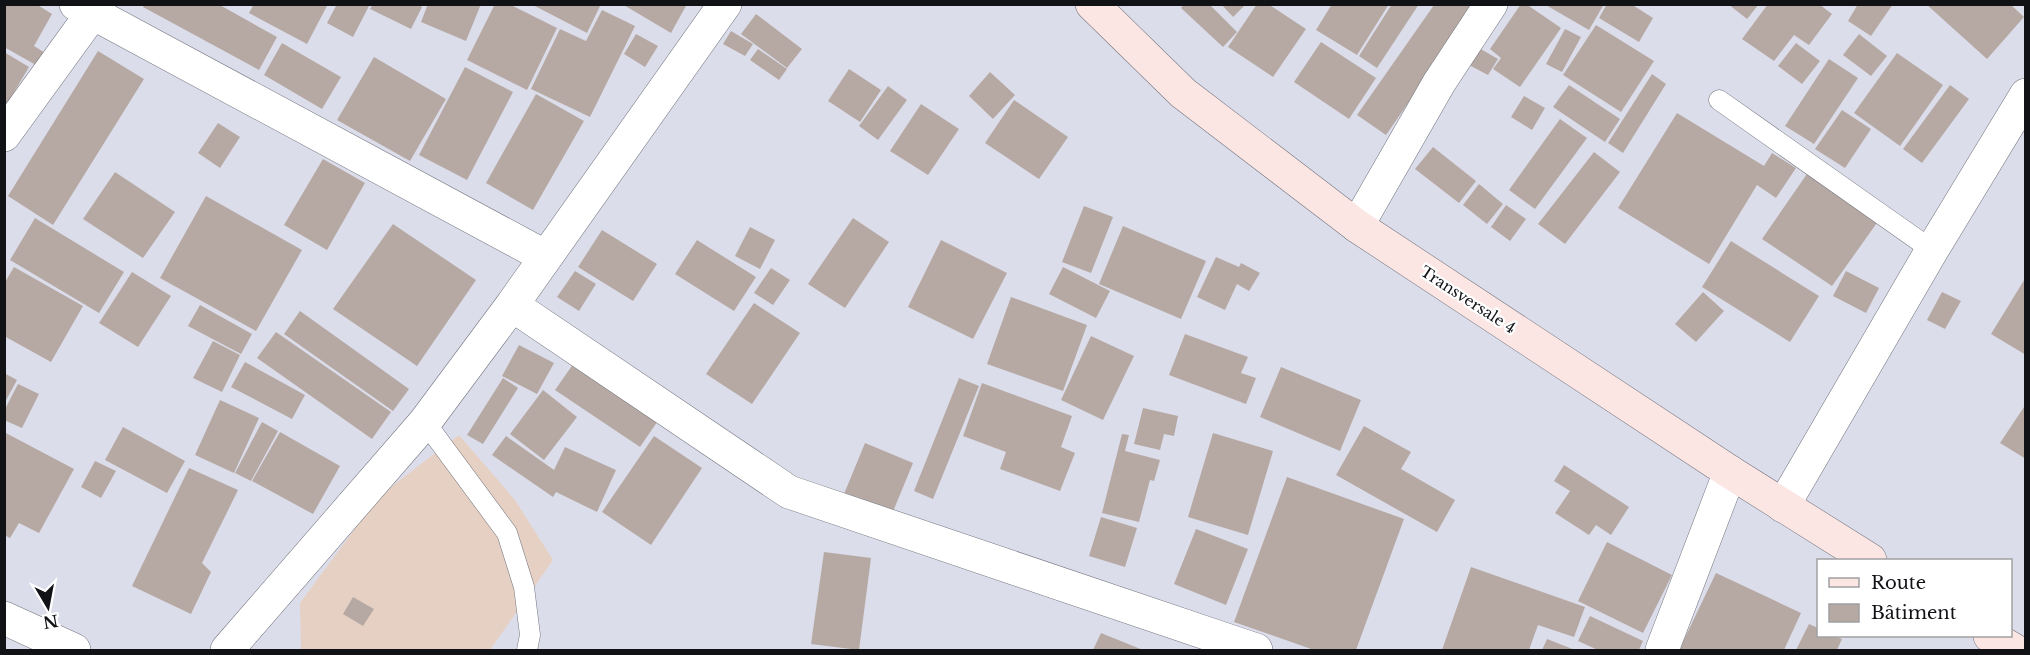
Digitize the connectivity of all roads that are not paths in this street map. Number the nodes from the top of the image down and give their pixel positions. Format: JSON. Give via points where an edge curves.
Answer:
{"nodes":[{"id":1,"x":725,"y":4,"type":"edge"},
{"id":2,"x":1092,"y":4,"type":"edge"},
{"id":3,"x":1491,"y":4,"type":"edge"},
{"id":4,"x":89,"y":8,"type":"edge"},
{"id":5,"x":2025,"y":94,"type":"edge"},
{"id":6,"x":1719,"y":100,"type":"dead end"},
{"id":7,"x":4,"y":135,"type":"edge"},
{"id":8,"x":1357,"y":226,"type":"junction"},
{"id":9,"x":1932,"y":250,"type":"junction"},
{"id":10,"x":546,"y":257,"type":"junction"},
{"id":11,"x":512,"y":305,"type":"junction"},
{"id":12,"x":424,"y":422,"type":"junction"},
{"id":13,"x":1730,"y":472,"type":"junction"},
{"id":14,"x":1783,"y":506,"type":"junction"},
{"id":15,"x":1867,"y":559,"type":"edge"},
{"id":16,"x":4,"y":618,"type":"edge"},
{"id":17,"x":1992,"y":637,"type":"edge"},
{"id":18,"x":74,"y":651,"type":"edge"},
{"id":19,"x":227,"y":651,"type":"edge"},
{"id":20,"x":527,"y":651,"type":"edge"},
{"id":21,"x":1256,"y":651,"type":"edge"},
{"id":22,"x":1662,"y":651,"type":"edge"},
{"id":23,"x":2014,"y":651,"type":"edge"}],
"edges":[{"from":1,"to":10,"type":"street"},
{"from":2,"to":8,"type":"main road","name":"Transversale 4","via":[[1183,93]]},
{"from":3,"to":8,"type":"street","via":[[1439,83]]},
{"from":4,"to":7,"type":"street"},
{"from":4,"to":10,"type":"street"},
{"from":5,"to":9,"type":"street"},
{"from":6,"to":9,"type":"lane"},
{"from":8,"to":13,"type":"main road","name":"Transversale 4"},
{"from":9,"to":14,"type":"street"},
{"from":10,"to":11,"type":"street"},
{"from":11,"to":12,"type":"street"},
{"from":11,"to":21,"type":"street","via":[[789,492]]},
{"from":12,"to":19,"type":"street"},
{"from":12,"to":20,"type":"lane","via":[[507,534],[524,586],[530,635]]},
{"from":13,"to":14,"type":"main road","name":"Transversale 4"},
{"from":13,"to":22,"type":"street"},
{"from":14,"to":15,"type":"main road","name":"Transversale 4"},
{"from":16,"to":18,"type":"street"},
{"from":17,"to":23,"type":"main road"}]}
